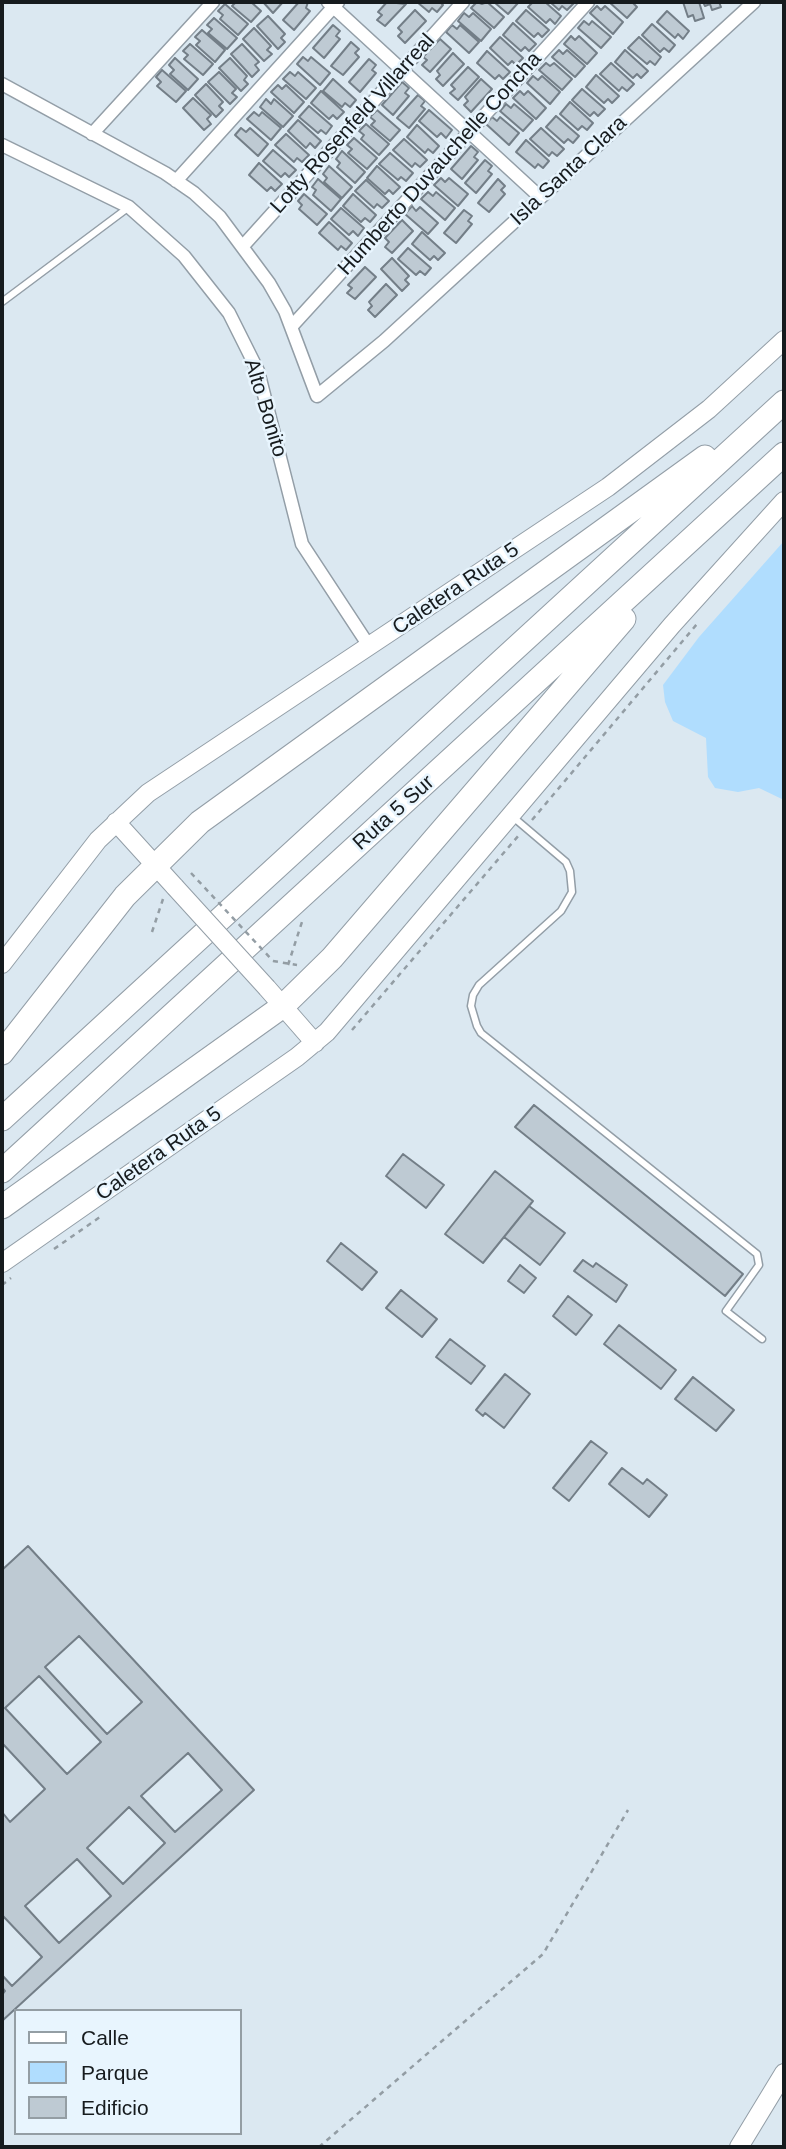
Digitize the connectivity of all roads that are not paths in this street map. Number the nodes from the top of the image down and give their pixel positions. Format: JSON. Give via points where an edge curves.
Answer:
{"nodes":[{"id":1,"x":213,"y":2,"type":"edge"},
{"id":2,"x":463,"y":2,"type":"edge"},
{"id":3,"x":588,"y":2,"type":"edge"},
{"id":4,"x":754,"y":2,"type":"edge"},
{"id":5,"x":333,"y":4,"type":"edge"},
{"id":6,"x":401,"y":69,"type":"junction"},
{"id":7,"x":2,"y":84,"type":"edge"},
{"id":8,"x":470,"y":132,"type":"junction"},
{"id":9,"x":92,"y":134,"type":"junction"},
{"id":10,"x":2,"y":145,"type":"edge"},
{"id":11,"x":176,"y":181,"type":"junction"},
{"id":12,"x":540,"y":197,"type":"junction"},
{"id":13,"x":129,"y":208,"type":"junction"},
{"id":14,"x":243,"y":246,"type":"junction"},
{"id":15,"x":2,"y":302,"type":"edge"},
{"id":16,"x":292,"y":327,"type":"junction"},
{"id":17,"x":784,"y":340,"type":"edge"},
{"id":18,"x":784,"y":401,"type":"edge"},
{"id":19,"x":784,"y":454,"type":"edge"},
{"id":20,"x":784,"y":501,"type":"edge"},
{"id":21,"x":700,"y":533,"type":"junction"},
{"id":22,"x":369,"y":646,"type":"junction"},
{"id":23,"x":512,"y":815,"type":"junction"},
{"id":24,"x":116,"y":822,"type":"junction"},
{"id":25,"x":155,"y":865,"type":"junction"},
{"id":26,"x":2,"y":964,"type":"edge"},
{"id":27,"x":283,"y":1006,"type":"junction"},
{"id":28,"x":315,"y":1043,"type":"junction"},
{"id":29,"x":2,"y":1053,"type":"edge"},
{"id":30,"x":2,"y":1119,"type":"edge"},
{"id":31,"x":2,"y":1171,"type":"edge"},
{"id":32,"x":2,"y":1207,"type":"edge"},
{"id":33,"x":2,"y":1263,"type":"edge"},
{"id":34,"x":762,"y":1339,"type":"dead end"},
{"id":35,"x":784,"y":2073,"type":"edge"},
{"id":36,"x":739,"y":2147,"type":"edge"}],
"edges":[{"from":1,"to":9,"type":"street"},
{"from":2,"to":6,"type":"street","name":"Lotty Rosenfeld Villarreal"},
{"from":3,"to":8,"type":"street","name":"Humberto Duvauchelle Concha"},
{"from":4,"to":12,"type":"street","name":"Isla Santa Clara"},
{"from":5,"to":6,"type":"street"},
{"from":5,"to":11,"type":"street"},
{"from":6,"to":8,"type":"street"},
{"from":6,"to":14,"type":"street","name":"Lotty Rosenfeld Villarreal"},
{"from":7,"to":9,"type":"street"},
{"from":8,"to":12,"type":"street"},
{"from":8,"to":16,"type":"street","name":"Humberto Duvauchelle Concha"},
{"from":9,"to":11,"type":"street"},
{"from":10,"to":13,"type":"street","name":"Alto Bonito"},
{"from":11,"to":14,"type":"street","via":[[220,217]]},
{"from":12,"to":16,"type":"street","name":"Isla Santa Clara","via":[[384,341],[317,396]]},
{"from":13,"to":15,"type":"lane"},
{"from":13,"to":22,"type":"street","name":"Alto Bonito","via":[[184,256],[229,313],[258,371],[302,544]]},
{"from":14,"to":16,"type":"street"},
{"from":17,"to":22,"type":"street","name":"Caletera Ruta 5","via":[[645,460]]},
{"from":18,"to":25,"type":"highway","via":[[213,811]]},
{"from":18,"to":30,"type":"highway","name":"Ruta 5 Sur"},
{"from":19,"to":21,"type":"highway","name":"Ruta 5 Sur"},
{"from":20,"to":23,"type":"street","name":"Caletera Ruta 5"},
{"from":21,"to":27,"type":"highway","via":[[332,958]]},
{"from":21,"to":31,"type":"highway","name":"Ruta 5 Sur"},
{"from":22,"to":24,"type":"street","name":"Caletera Ruta 5","via":[[172,776]]},
{"from":23,"to":28,"type":"street","name":"Caletera Ruta 5"},
{"from":23,"to":34,"type":"lane","via":[[566,862],[572,892],[561,911],[473,995],[477,1026],[757,1254],[759,1265],[726,1311]]},
{"from":24,"to":25,"type":"street"},
{"from":24,"to":26,"type":"street","name":"Caletera Ruta 5"},
{"from":25,"to":27,"type":"street","bridge":true},
{"from":25,"to":29,"type":"highway","via":[[125,896]]},
{"from":27,"to":28,"type":"street"},
{"from":27,"to":32,"type":"highway"},
{"from":28,"to":33,"type":"street","name":"Caletera Ruta 5"},
{"from":35,"to":36,"type":"street"}]}
